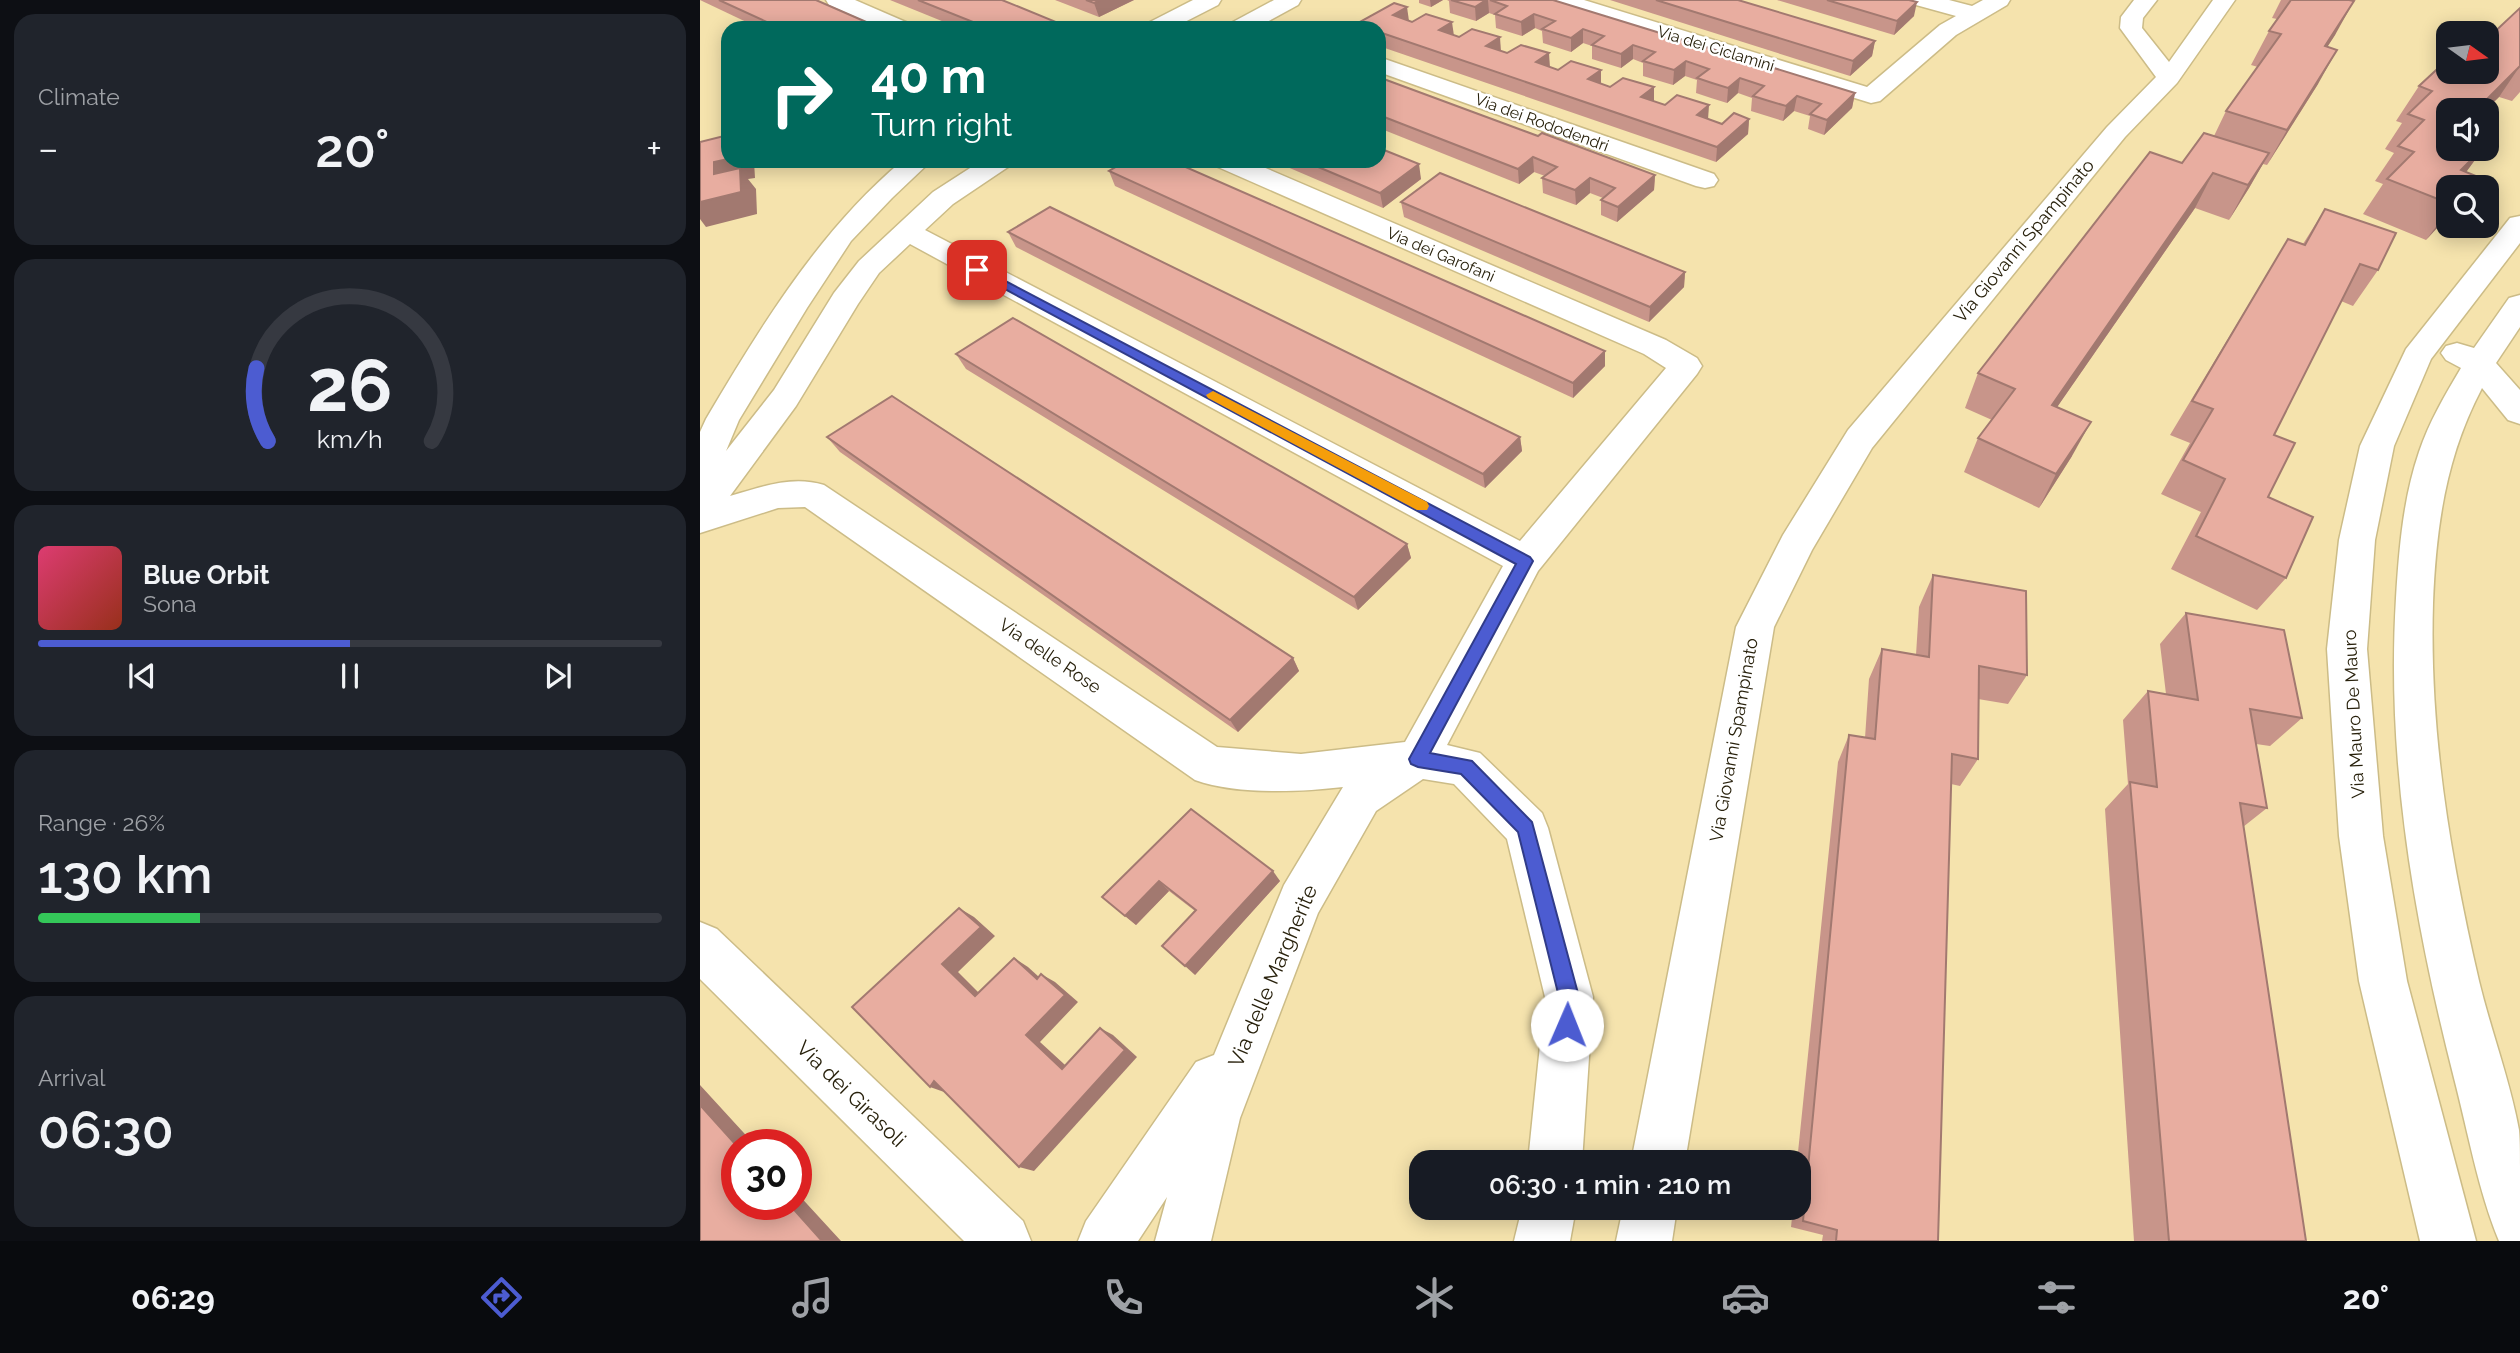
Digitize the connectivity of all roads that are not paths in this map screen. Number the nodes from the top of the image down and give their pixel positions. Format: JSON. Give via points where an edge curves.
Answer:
{"nodes":[{"id":1,"x":837,"y":0,"type":"edge"},
{"id":2,"x":1208,"y":0,"type":"edge"},
{"id":3,"x":1290,"y":0,"type":"edge"},
{"id":4,"x":1561,"y":0,"type":"edge"},
{"id":5,"x":1924,"y":0,"type":"edge"},
{"id":6,"x":1999,"y":0,"type":"edge"},
{"id":7,"x":2146,"y":0,"type":"edge"},
{"id":8,"x":2224,"y":0,"type":"edge"},
{"id":9,"x":1975,"y":14,"type":"junction"},
{"id":10,"x":884,"y":21,"type":"edge"},
{"id":11,"x":1169,"y":21,"type":"edge"},
{"id":12,"x":1252,"y":21,"type":"edge"},
{"id":13,"x":1386,"y":66,"type":"edge"},
{"id":14,"x":2169,"y":78,"type":"junction"},
{"id":15,"x":910,"y":168,"type":"edge"},
{"id":16,"x":988,"y":168,"type":"edge"},
{"id":17,"x":1243,"y":168,"type":"edge"},
{"id":18,"x":1705,"y":180,"type":"dead end"},
{"id":19,"x":2520,"y":224,"type":"edge"},
{"id":20,"x":906,"y":232,"type":"junction"},
{"id":21,"x":2520,"y":305,"type":"edge"},
{"id":22,"x":2430,"y":341,"type":"junction"},
{"id":23,"x":2479,"y":363,"type":"junction"},
{"id":24,"x":2520,"y":412,"type":"edge"},
{"id":25,"x":704,"y":507,"type":"edge"},
{"id":26,"x":1525,"y":561,"type":"junction"},
{"id":27,"x":1418,"y":759,"type":"junction"},
{"id":28,"x":700,"y":946,"type":"edge"},
{"id":29,"x":1250,"y":1028,"type":"junction"},
{"id":30,"x":1556,"y":1150,"type":"edge"},
{"id":31,"x":1660,"y":1150,"type":"edge"},
{"id":32,"x":1546,"y":1220,"type":"edge"},
{"id":33,"x":1648,"y":1220,"type":"edge"},
{"id":34,"x":2520,"y":1226,"type":"edge"},
{"id":35,"x":1003,"y":1241,"type":"edge"},
{"id":36,"x":1106,"y":1241,"type":"edge"},
{"id":37,"x":1183,"y":1241,"type":"edge"},
{"id":38,"x":1542,"y":1241,"type":"edge"},
{"id":39,"x":1644,"y":1241,"type":"edge"},
{"id":40,"x":2448,"y":1241,"type":"edge"}],
"edges":[{"from":1,"to":10,"type":"street"},
{"from":2,"to":11,"type":"street"},
{"from":3,"to":12,"type":"street"},
{"from":4,"to":9,"type":"street","name":"Via dei Ciclamini","via":[[1871,96],[1948,30]]},
{"from":5,"to":9,"type":"street"},
{"from":6,"to":9,"type":"street"},
{"from":7,"to":14,"type":"street","via":[[2132,17],[2131,28]]},
{"from":8,"to":14,"type":"street","name":"Via Giovanni Spampinato"},
{"from":13,"to":18,"type":"street","name":"Via dei Rododendri"},
{"from":14,"to":31,"type":"street","name":"Via Giovanni Spampinato","via":[[2116,132],[1860,439],[1796,545],[1755,627]]},
{"from":15,"to":25,"type":"street","via":[[841,236],[730,408],[709,447]]},
{"from":16,"to":20,"type":"street","via":[[943,198]]},
{"from":17,"to":26,"type":"street","name":"Via dei Garofani","via":[[1655,347],[1686,366]]},
{"from":19,"to":22,"type":"street","name":"Via Mauro De Mauro"},
{"from":20,"to":25,"type":"street","via":[[869,267],[785,398]]},
{"from":20,"to":26,"type":"street"},
{"from":21,"to":23,"type":"street"},
{"from":22,"to":23,"type":"street"},
{"from":22,"to":40,"type":"street","name":"Via Mauro De Mauro","via":[[2417,356],[2376,446],[2357,540],[2347,649],[2361,836],[2383,981]]},
{"from":23,"to":24,"type":"street"},
{"from":23,"to":34,"type":"street","via":[[2441,439],[2421,515],[2411,620],[2412,722],[2427,846],[2464,1025]]},
{"from":25,"to":27,"type":"street","name":"Via delle Rose","via":[[812,494],[1210,766],[1301,773]]},
{"from":26,"to":27,"type":"street"},
{"from":27,"to":29,"type":"street","name":"Via delle Margherite","via":[[1361,797],[1300,901]]},
{"from":27,"to":30,"type":"street","via":[[1465,767],[1526,828],[1569,997]]},
{"from":28,"to":35,"type":"street","name":"Via dei Girasoli"},
{"from":29,"to":36,"type":"street"},
{"from":29,"to":37,"type":"street","name":"Via delle Margherite","via":[[1214,1118]]},
{"from":32,"to":38,"type":"street"},
{"from":33,"to":39,"type":"street"}]}
